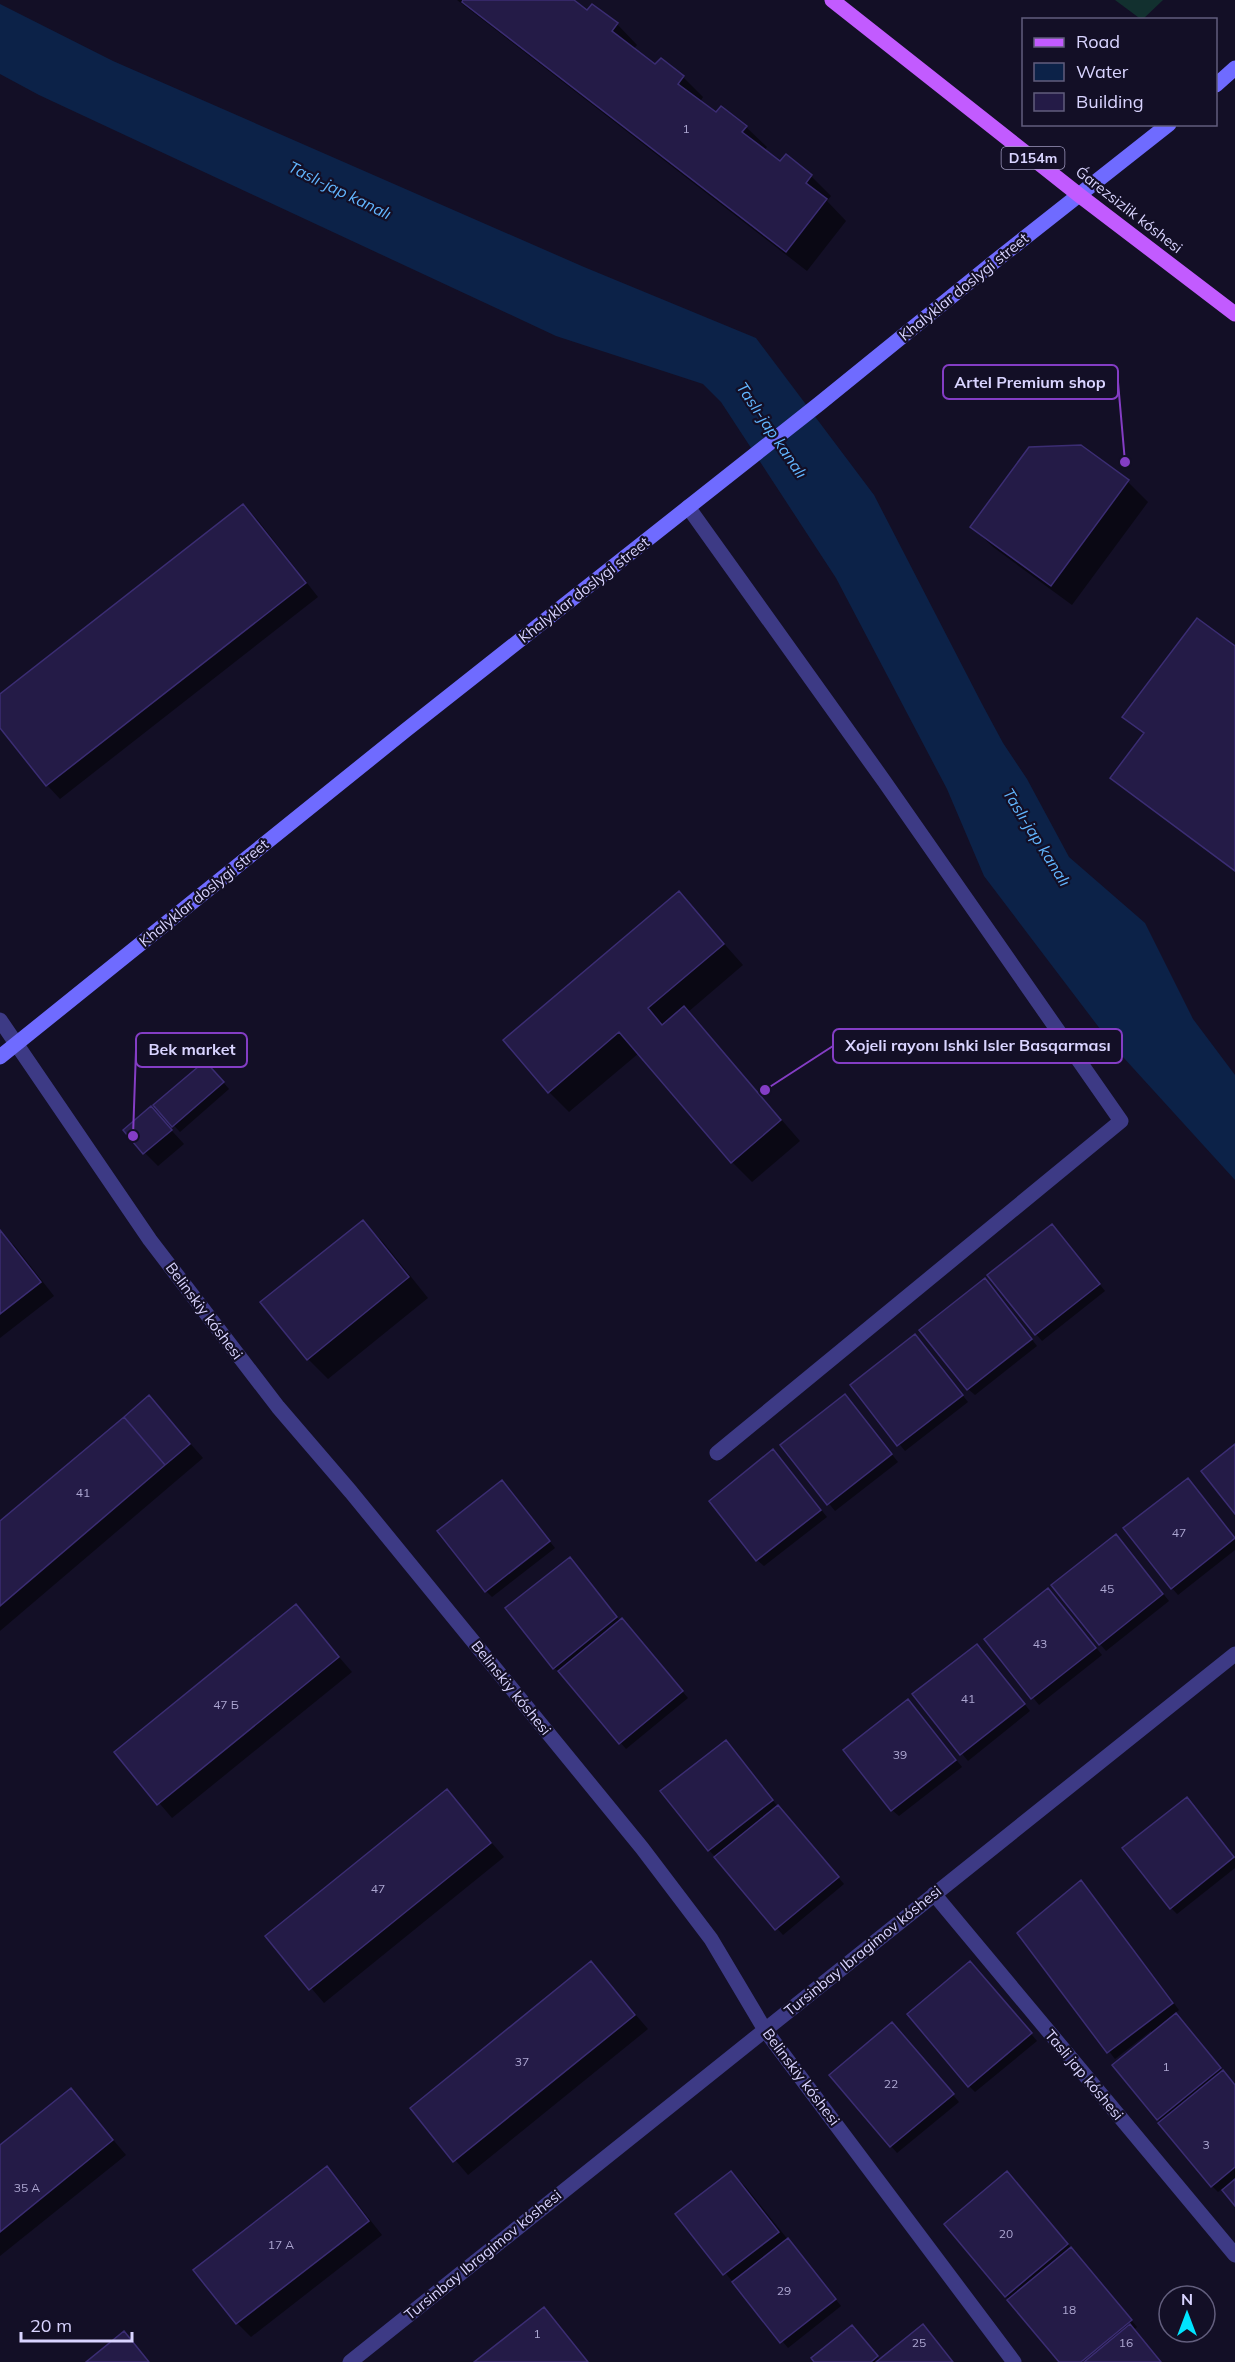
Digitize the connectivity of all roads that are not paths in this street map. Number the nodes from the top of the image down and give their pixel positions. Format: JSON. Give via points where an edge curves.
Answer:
{"nodes":[{"id":1,"x":832,"y":0,"type":"edge"},
{"id":2,"x":1235,"y":68,"type":"edge"},
{"id":3,"x":1217,"y":83,"type":"edge"},
{"id":4,"x":1166,"y":126,"type":"edge"},
{"id":5,"x":1079,"y":195,"type":"junction"},
{"id":6,"x":1235,"y":315,"type":"edge"},
{"id":7,"x":688,"y":507,"type":"junction"},
{"id":8,"x":0,"y":1020,"type":"edge"},
{"id":9,"x":16,"y":1044,"type":"junction"},
{"id":10,"x":0,"y":1057,"type":"edge"},
{"id":11,"x":717,"y":1453,"type":"dead end"},
{"id":12,"x":1235,"y":1654,"type":"edge"},
{"id":13,"x":934,"y":1894,"type":"junction"},
{"id":14,"x":765,"y":2030,"type":"junction"},
{"id":15,"x":1235,"y":2255,"type":"edge"},
{"id":16,"x":354,"y":2361,"type":"edge"},
{"id":17,"x":1014,"y":2362,"type":"edge"}],
"edges":[{"from":1,"to":5,"type":"main road","name":"Ǵarezsizlik kóshesi","number":"D154m"},
{"from":2,"to":3,"type":"street"},
{"from":4,"to":5,"type":"street","name":"Khalyklar doslygi street"},
{"from":5,"to":6,"type":"main road","name":"Ǵarezsizlik kóshesi","number":"D154m"},
{"from":5,"to":7,"type":"street","name":"Khalyklar doslygi street"},
{"from":7,"to":9,"type":"street","name":"Khalyklar doslygi street"},
{"from":7,"to":11,"type":"street","via":[[1121,1121]]},
{"from":8,"to":9,"type":"street","name":"Belinskiy kóshesi"},
{"from":9,"to":10,"type":"street","name":"Khalyklar doslygi street"},
{"from":9,"to":14,"type":"street","name":"Belinskiy kóshesi","via":[[150,1240],[278,1407],[642,1848],[711,1939]]},
{"from":12,"to":13,"type":"street","name":"Tursinbay Ibragimov kóshesi"},
{"from":13,"to":14,"type":"street","name":"Tursinbay Ibragimov kóshesi"},
{"from":13,"to":15,"type":"street","name":"Tasli jap kóshesi"},
{"from":14,"to":16,"type":"street","name":"Tursinbay Ibragimov kóshesi"},
{"from":14,"to":17,"type":"street","name":"Belinskiy kóshesi"}]}
